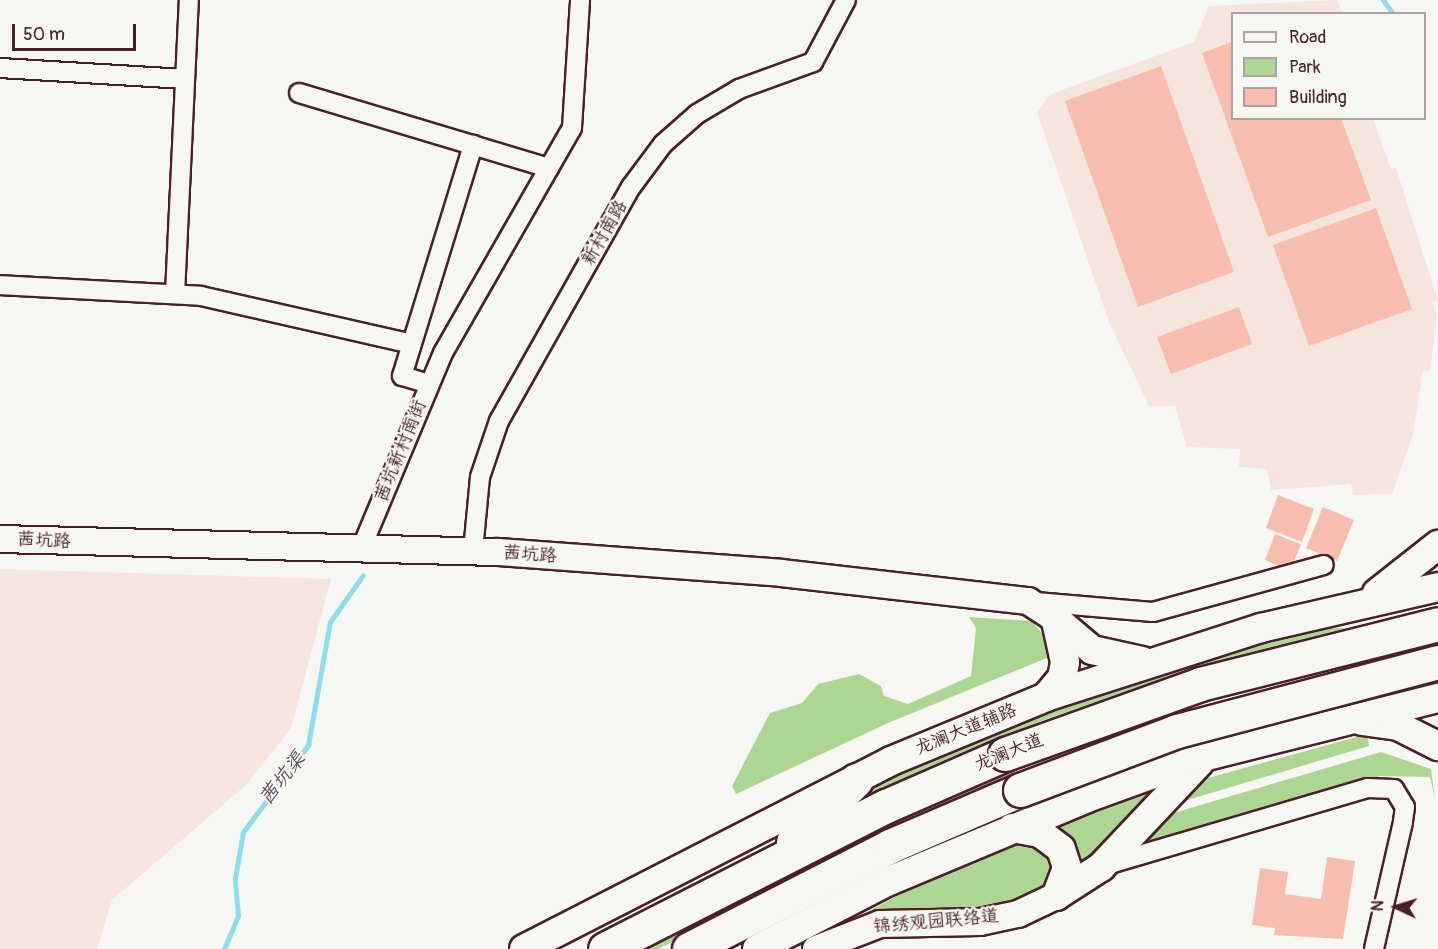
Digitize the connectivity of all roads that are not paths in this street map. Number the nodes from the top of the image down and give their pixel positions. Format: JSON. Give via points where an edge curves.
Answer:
{"nodes":[{"id":1,"x":189,"y":0,"type":"edge"},
{"id":2,"x":580,"y":0,"type":"edge"},
{"id":3,"x":846,"y":0,"type":"edge"},
{"id":4,"x":0,"y":68,"type":"edge"},
{"id":5,"x":185,"y":79,"type":"junction"},
{"id":6,"x":299,"y":93,"type":"dead end"},
{"id":7,"x":473,"y":145,"type":"junction"},
{"id":8,"x":549,"y":168,"type":"junction"},
{"id":9,"x":0,"y":285,"type":"edge"},
{"id":10,"x":175,"y":294,"type":"junction"},
{"id":11,"x":412,"y":344,"type":"junction"},
{"id":12,"x":429,"y":384,"type":"junction"},
{"id":13,"x":0,"y":539,"type":"edge"},
{"id":14,"x":1438,"y":545,"type":"edge"},
{"id":15,"x":361,"y":549,"type":"junction"},
{"id":16,"x":473,"y":551,"type":"junction"},
{"id":17,"x":1324,"y":565,"type":"dead end"},
{"id":18,"x":1438,"y":587,"type":"edge"},
{"id":19,"x":1028,"y":601,"type":"junction"},
{"id":20,"x":1351,"y":605,"type":"junction"},
{"id":21,"x":1315,"y":614,"type":"junction"},
{"id":22,"x":1053,"y":616,"type":"junction"},
{"id":23,"x":1438,"y":624,"type":"edge"},
{"id":24,"x":1159,"y":658,"type":"junction"},
{"id":25,"x":1438,"y":662,"type":"edge"},
{"id":26,"x":1046,"y":698,"type":"junction"},
{"id":27,"x":1438,"y":698,"type":"edge"},
{"id":28,"x":1346,"y":721,"type":"junction"},
{"id":29,"x":1438,"y":746,"type":"edge"},
{"id":30,"x":1208,"y":756,"type":"junction"},
{"id":31,"x":856,"y":780,"type":"junction"},
{"id":32,"x":1012,"y":828,"type":"junction"},
{"id":33,"x":773,"y":861,"type":"junction"},
{"id":34,"x":1101,"y":867,"type":"junction"},
{"id":35,"x":1056,"y":896,"type":"junction"},
{"id":36,"x":1378,"y":947,"type":"edge"},
{"id":37,"x":524,"y":949,"type":"edge"},
{"id":38,"x":605,"y":949,"type":"edge"},
{"id":39,"x":689,"y":949,"type":"edge"},
{"id":40,"x":757,"y":949,"type":"edge"},
{"id":41,"x":816,"y":949,"type":"edge"}],
"edges":[{"from":1,"to":5,"type":"street"},
{"from":2,"to":8,"type":"street","name":"茜坑新村南街","via":[[572,128]]},
{"from":3,"to":16,"type":"street","name":"新村南路","via":[[813,62],[739,89],[697,114],[663,144],[631,187],[499,421],[480,477]]},
{"from":4,"to":5,"type":"street"},
{"from":5,"to":10,"type":"street"},
{"from":6,"to":7,"type":"street"},
{"from":7,"to":8,"type":"street"},
{"from":7,"to":11,"type":"street"},
{"from":8,"to":12,"type":"street","name":"茜坑新村南街"},
{"from":9,"to":10,"type":"street"},
{"from":10,"to":11,"type":"street"},
{"from":11,"to":12,"type":"street","via":[[402,376]]},
{"from":12,"to":15,"type":"street","name":"茜坑新村南街"},
{"from":13,"to":15,"type":"street","name":"茜坑路"},
{"from":14,"to":20,"type":"main road","via":[[1393,584]]},
{"from":15,"to":16,"type":"street","name":"茜坑路"},
{"from":16,"to":19,"type":"street","name":"茜坑路","via":[[869,580]]},
{"from":17,"to":19,"type":"street","via":[[1153,612]]},
{"from":18,"to":20,"type":"main road","name":"龙澜大道辅路"},
{"from":19,"to":22,"type":"street","name":"茜坑路"},
{"from":20,"to":21,"type":"main road","name":"龙澜大道辅路"},
{"from":21,"to":24,"type":"main road","name":"龙澜大道辅路"},
{"from":21,"to":28,"type":"main road","via":[[1350,623],[1374,655],[1370,695]]},
{"from":22,"to":24,"type":"main road","via":[[1081,644],[1104,655]]},
{"from":22,"to":26,"type":"main road","via":[[1065,662],[1058,686]]},
{"from":23,"to":33,"type":"highway","name":"龙澜大道","bridge":true,"via":[[1200,684],[1005,754]]},
{"from":24,"to":26,"type":"main road","name":"龙澜大道辅路"},
{"from":25,"to":39,"type":"highway","bridge":true,"via":[[1177,731],[1020,789],[890,846]]},
{"from":26,"to":31,"type":"main road","name":"龙澜大道辅路"},
{"from":27,"to":28,"type":"main road"},
{"from":28,"to":29,"type":"main road","via":[[1398,726]]},
{"from":28,"to":30,"type":"main road"},
{"from":30,"to":32,"type":"main road"},
{"from":30,"to":34,"type":"main road"},
{"from":31,"to":33,"type":"highway"},
{"from":31,"to":37,"type":"main road","name":"龙澜大道辅路"},
{"from":32,"to":35,"type":"main road","via":[[1040,833],[1061,849],[1067,868]]},
{"from":32,"to":40,"type":"main road","via":[[889,881]]},
{"from":33,"to":38,"type":"highway","name":"龙澜大道"},
{"from":34,"to":35,"type":"main road"},
{"from":34,"to":36,"type":"street","via":[[1368,788],[1394,789],[1402,796],[1404,814]]},
{"from":35,"to":41,"type":"street","name":"锦绣观园联络道","via":[[1018,914],[980,922],[880,924]]}]}
